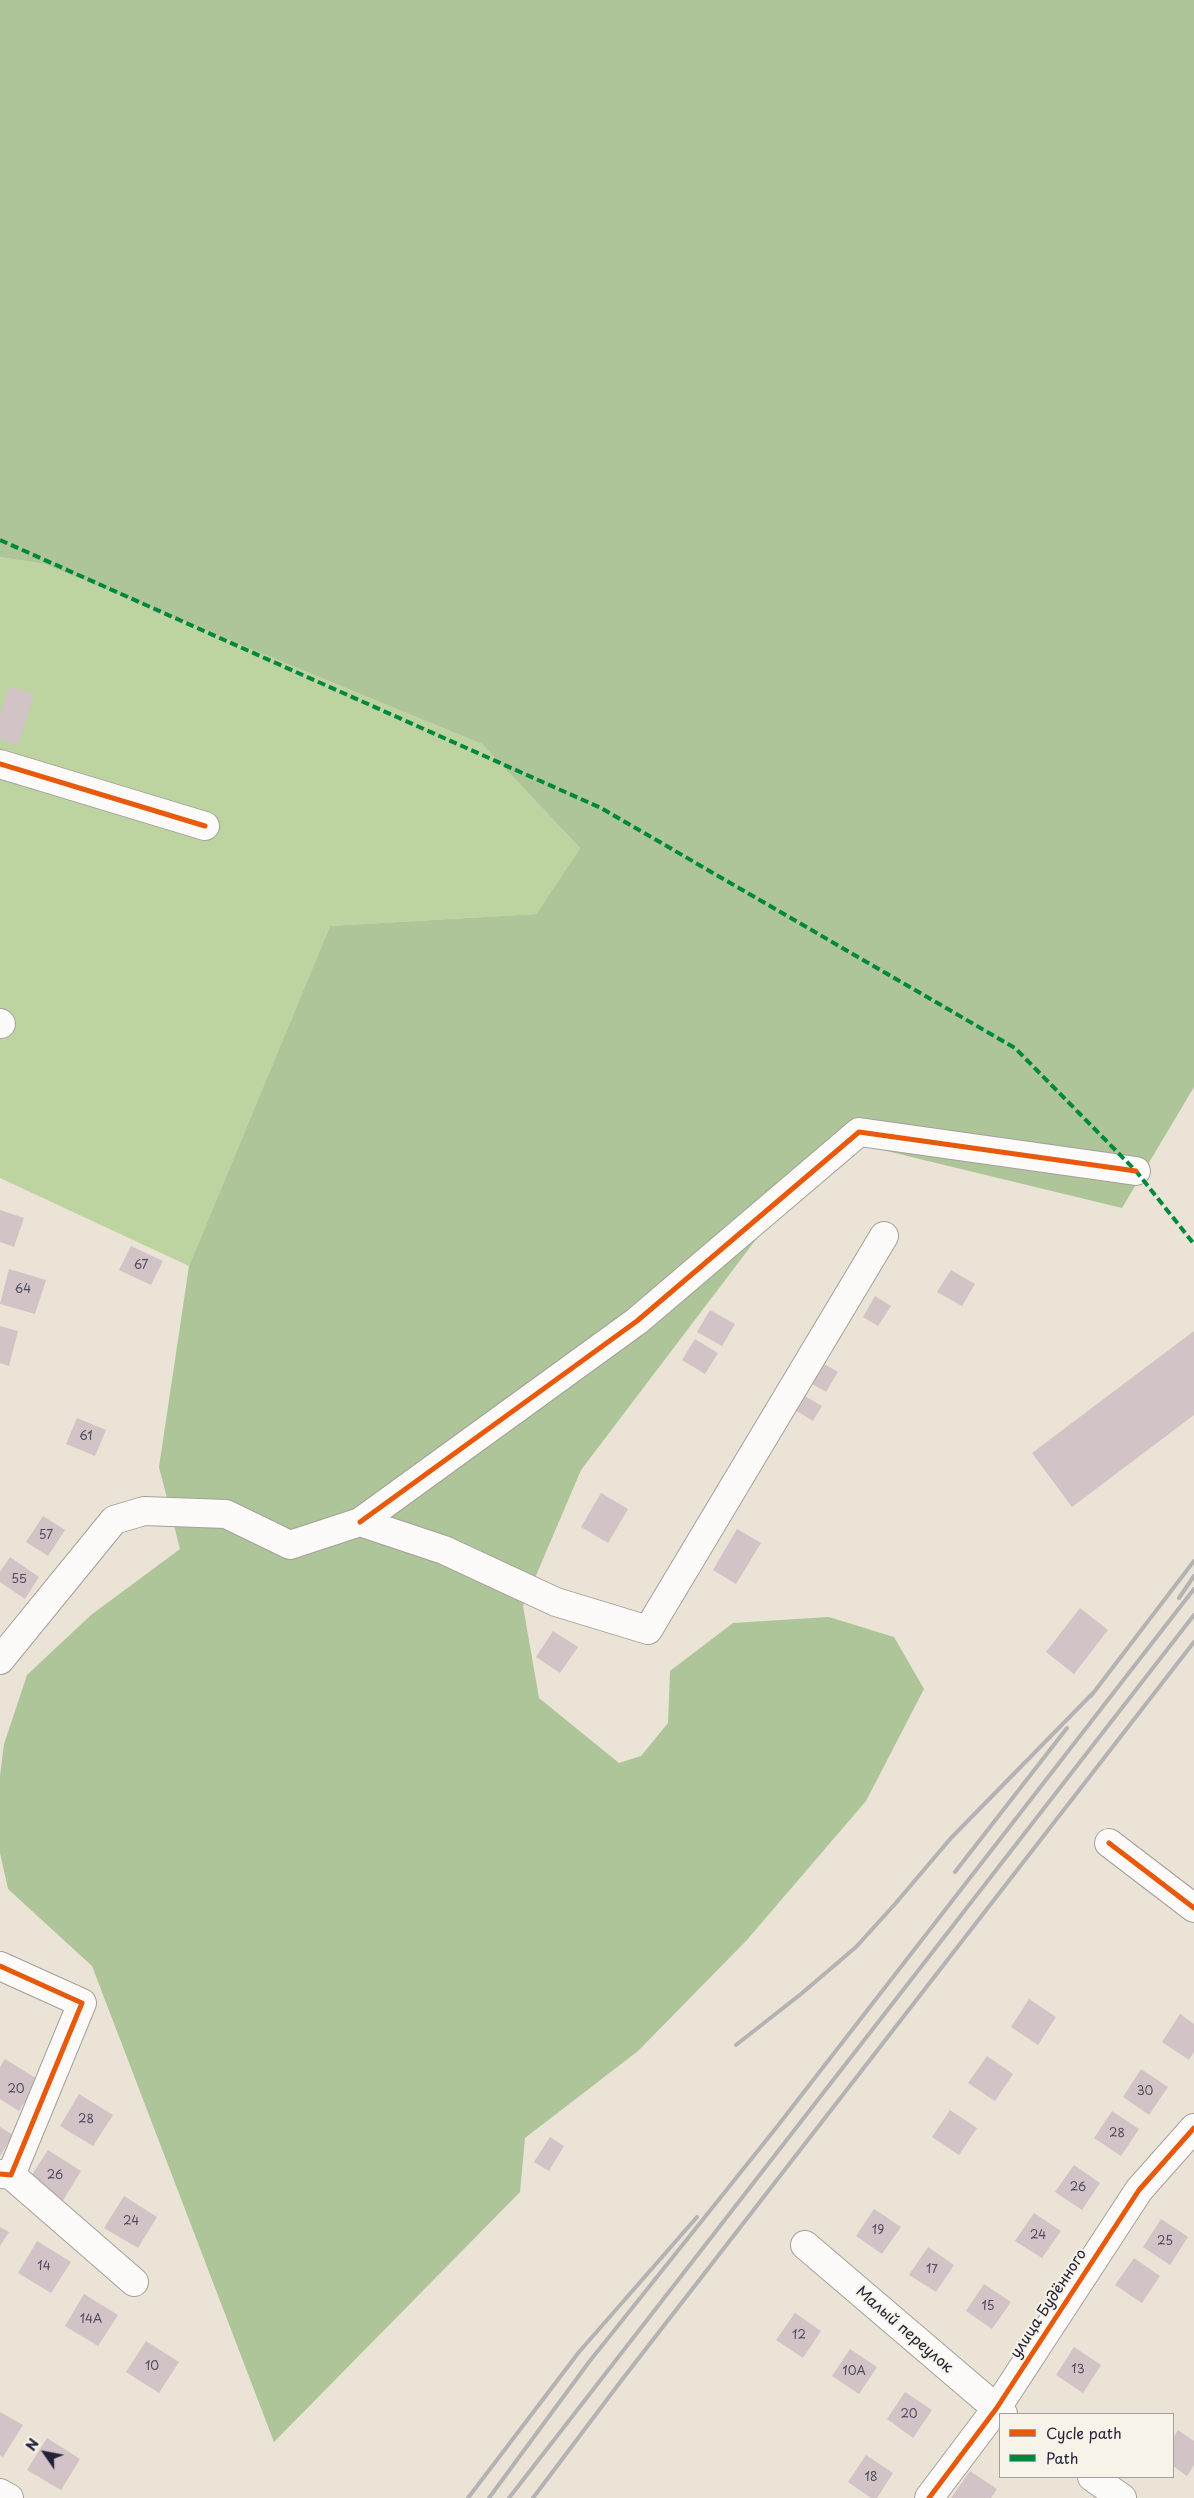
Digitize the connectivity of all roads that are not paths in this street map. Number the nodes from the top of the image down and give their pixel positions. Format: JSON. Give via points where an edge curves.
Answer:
{"nodes":[{"id":1,"x":0,"y":764,"type":"edge"},
{"id":2,"x":205,"y":826,"type":"dead end"},
{"id":3,"x":1136,"y":1171,"type":"dead end"},
{"id":4,"x":884,"y":1236,"type":"dead end"},
{"id":5,"x":360,"y":1522,"type":"junction"},
{"id":6,"x":0,"y":1660,"type":"edge"},
{"id":7,"x":1109,"y":1843,"type":"dead end"},
{"id":8,"x":1194,"y":1908,"type":"edge"},
{"id":9,"x":0,"y":1966,"type":"edge"},
{"id":10,"x":1194,"y":2128,"type":"edge"},
{"id":11,"x":6,"y":2175,"type":"edge"},
{"id":12,"x":805,"y":2245,"type":"dead end"},
{"id":13,"x":134,"y":2282,"type":"dead end"},
{"id":14,"x":1000,"y":2412,"type":"edge"},
{"id":15,"x":999,"y":2413,"type":"edge"},
{"id":16,"x":1093,"y":2478,"type":"edge"},
{"id":17,"x":0,"y":2492,"type":"edge"},
{"id":18,"x":9,"y":2498,"type":"edge"},
{"id":19,"x":929,"y":2498,"type":"edge"},
{"id":20,"x":1122,"y":2498,"type":"edge"}],
"edges":[{"from":1,"to":2,"type":"street"},
{"from":3,"to":5,"type":"street","via":[[858,1132],[637,1321]]},
{"from":4,"to":5,"type":"street","via":[[648,1630],[556,1602],[444,1550]]},
{"from":5,"to":6,"type":"street","via":[[290,1545],[226,1514],[144,1510],[114,1520]]},
{"from":7,"to":8,"type":"street"},
{"from":9,"to":11,"type":"street","via":[[82,2003]]},
{"from":10,"to":14,"type":"street","name":"улица Будённого","via":[[1139,2190]]},
{"from":11,"to":13,"type":"street"},
{"from":12,"to":14,"type":"street","name":"Малый переулок"},
{"from":15,"to":19,"type":"street","name":"улица Будённого"},
{"from":16,"to":20,"type":"street"},
{"from":17,"to":18,"type":"street"}]}
